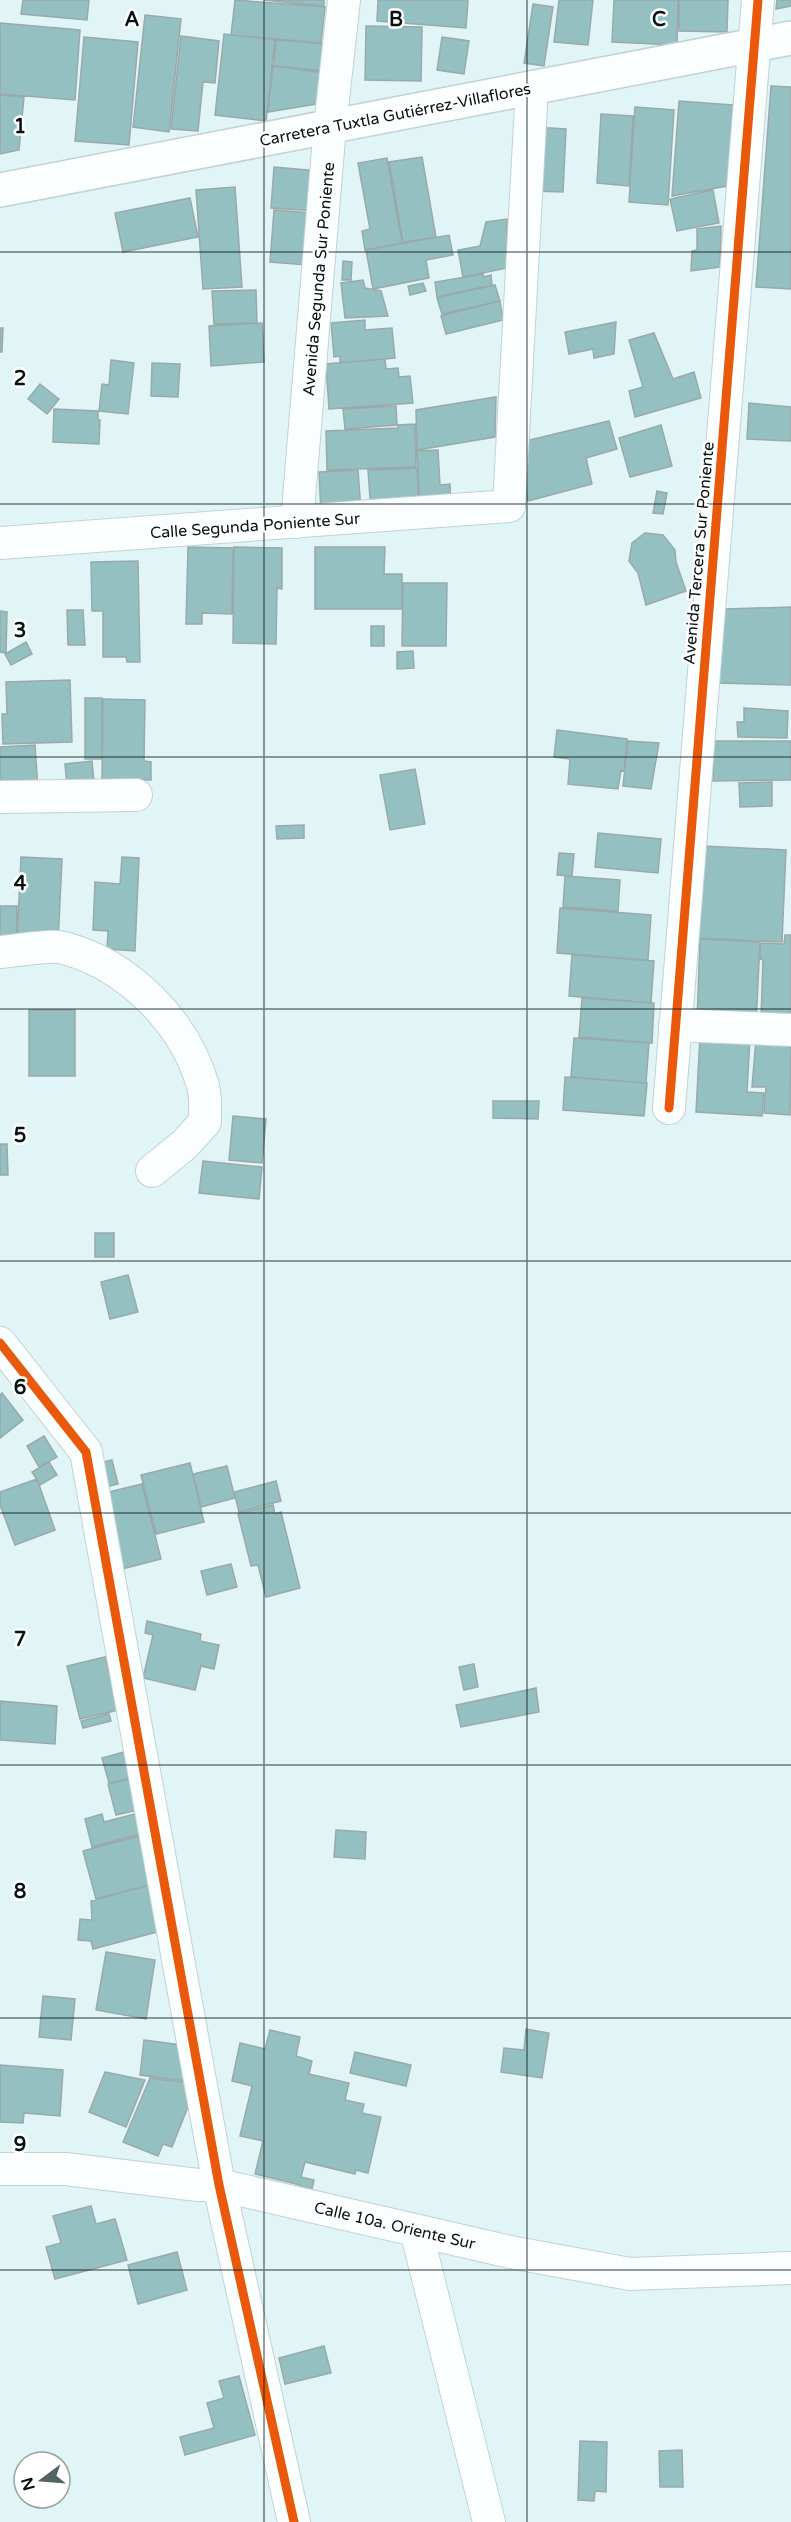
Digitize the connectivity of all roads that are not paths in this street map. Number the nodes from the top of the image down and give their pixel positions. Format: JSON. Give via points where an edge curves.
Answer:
{"nodes":[{"id":1,"x":344,"y":0,"type":"edge"},
{"id":2,"x":758,"y":0,"type":"edge"},
{"id":3,"x":791,"y":38,"type":"edge"},
{"id":4,"x":755,"y":45,"type":"junction"},
{"id":5,"x":532,"y":87,"type":"junction"},
{"id":6,"x":330,"y":126,"type":"junction"},
{"id":7,"x":0,"y":190,"type":"edge"},
{"id":8,"x":297,"y":522,"type":"junction"},
{"id":9,"x":0,"y":543,"type":"edge"},
{"id":10,"x":135,"y":795,"type":"dead end"},
{"id":11,"x":0,"y":797,"type":"edge"},
{"id":12,"x":0,"y":952,"type":"edge"},
{"id":13,"x":675,"y":1025,"type":"junction"},
{"id":14,"x":791,"y":1030,"type":"edge"},
{"id":15,"x":669,"y":1107,"type":"dead end"},
{"id":16,"x":152,"y":1171,"type":"dead end"},
{"id":17,"x":0,"y":1343,"type":"edge"},
{"id":18,"x":0,"y":2169,"type":"edge"},
{"id":19,"x":219,"y":2185,"type":"junction"},
{"id":20,"x":416,"y":2230,"type":"junction"},
{"id":21,"x":791,"y":2268,"type":"edge"},
{"id":22,"x":294,"y":2522,"type":"edge"},
{"id":23,"x":489,"y":2522,"type":"edge"}],
"edges":[{"from":1,"to":6,"type":"street","name":"Avenida Segunda Sur Poniente"},
{"from":2,"to":4,"type":"street","name":"Avenida Tercera Sur Poniente"},
{"from":3,"to":4,"type":"main road","name":"Carretera Tuxtla Gutiérrez-Villaflores"},
{"from":4,"to":5,"type":"main road","name":"Carretera Tuxtla Gutiérrez-Villaflores"},
{"from":4,"to":13,"type":"street","name":"Avenida Tercera Sur Poniente"},
{"from":5,"to":6,"type":"main road","name":"Carretera Tuxtla Gutiérrez-Villaflores"},
{"from":5,"to":8,"type":"street","name":"Calle Segunda Poniente Sur","via":[[509,506]]},
{"from":6,"to":7,"type":"main road","name":"Carretera Tuxtla Gutiérrez-Villaflores"},
{"from":6,"to":8,"type":"street","name":"Avenida Segunda Sur Poniente"},
{"from":8,"to":9,"type":"street","name":"Calle Segunda Poniente Sur"},
{"from":10,"to":11,"type":"street"},
{"from":12,"to":16,"type":"street","via":[[62,947],[111,968],[154,1001],[180,1037],[203,1087],[205,1122]]},
{"from":13,"to":14,"type":"street"},
{"from":13,"to":15,"type":"street","name":"Avenida Tercera Sur Poniente"},
{"from":17,"to":19,"type":"street","via":[[86,1452]]},
{"from":18,"to":19,"type":"street","name":"Calle 10a. Oriente Sur","via":[[65,2169]]},
{"from":19,"to":20,"type":"street","name":"Calle 10a. Oriente Sur"},
{"from":19,"to":22,"type":"street"},
{"from":20,"to":21,"type":"street","name":"Calle 10a. Oriente Sur","via":[[630,2274]]},
{"from":20,"to":23,"type":"street"}]}
